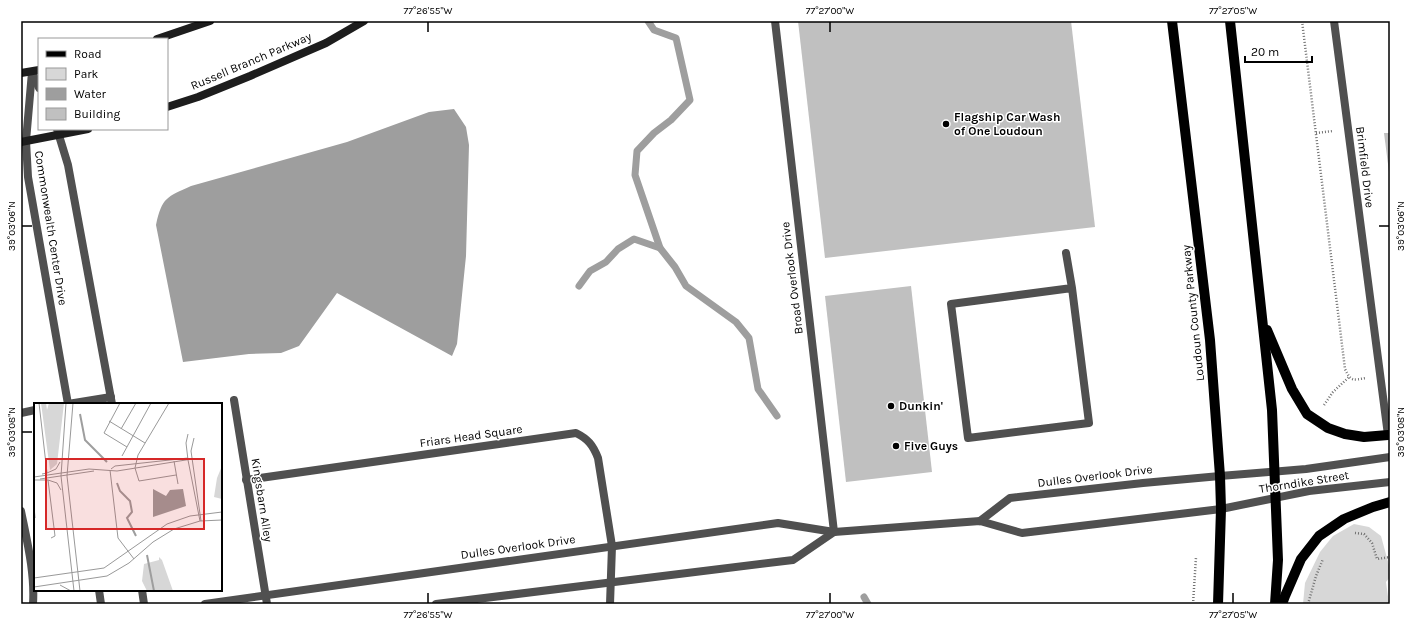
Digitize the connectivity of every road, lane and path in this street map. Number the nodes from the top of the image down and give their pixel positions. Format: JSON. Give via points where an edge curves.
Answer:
{"nodes":[{"id":1,"x":210,"y":21,"type":"edge"},
{"id":2,"x":364,"y":21,"type":"edge"},
{"id":3,"x":775,"y":21,"type":"edge"},
{"id":4,"x":1172,"y":21,"type":"edge"},
{"id":5,"x":1230,"y":21,"type":"edge"},
{"id":6,"x":1302,"y":21,"type":"edge"},
{"id":7,"x":1334,"y":21,"type":"edge"},
{"id":8,"x":160,"y":38,"type":"edge"},
{"id":9,"x":36,"y":71,"type":"edge"},
{"id":10,"x":21,"y":73,"type":"edge"},
{"id":11,"x":38,"y":82,"type":"edge"},
{"id":12,"x":168,"y":108,"type":"edge"},
{"id":13,"x":78,"y":130,"type":"edge"},
{"id":14,"x":58,"y":132,"type":"edge"},
{"id":15,"x":23,"y":142,"type":"edge"},
{"id":16,"x":1066,"y":253,"type":"dead end"},
{"id":17,"x":1072,"y":288,"type":"junction"},
{"id":18,"x":1263,"y":320,"type":"junction"},
{"id":19,"x":1380,"y":376,"type":"junction"},
{"id":20,"x":234,"y":400,"type":"dead end"},
{"id":21,"x":112,"y":401,"type":"edge"},
{"id":22,"x":68,"y":403,"type":"edge"},
{"id":23,"x":83,"y":403,"type":"edge"},
{"id":24,"x":34,"y":410,"type":"edge"},
{"id":25,"x":21,"y":413,"type":"edge"},
{"id":26,"x":1389,"y":435,"type":"edge"},
{"id":27,"x":1390,"y":457,"type":"edge"},
{"id":28,"x":1275,"y":471,"type":"junction"},
{"id":29,"x":1220,"y":476,"type":"junction"},
{"id":30,"x":246,"y":480,"type":"junction"},
{"id":31,"x":1390,"y":482,"type":"edge"},
{"id":32,"x":1276,"y":499,"type":"junction"},
{"id":33,"x":1390,"y":502,"type":"edge"},
{"id":34,"x":1221,"y":509,"type":"junction"},
{"id":35,"x":21,"y":511,"type":"edge"},
{"id":36,"x":980,"y":521,"type":"junction"},
{"id":37,"x":834,"y":532,"type":"junction"},
{"id":38,"x":1350,"y":533,"type":"dead end"},
{"id":39,"x":612,"y":546,"type":"junction"},
{"id":40,"x":1196,"y":557,"type":"dead end"},
{"id":41,"x":1390,"y":557,"type":"edge"},
{"id":42,"x":1324,"y":558,"type":"dead end"},
{"id":43,"x":611,"y":582,"type":"junction"},
{"id":44,"x":99,"y":591,"type":"edge"},
{"id":45,"x":142,"y":591,"type":"edge"},
{"id":46,"x":266,"y":595,"type":"junction"},
{"id":47,"x":33,"y":604,"type":"edge"},
{"id":48,"x":101,"y":604,"type":"edge"},
{"id":49,"x":144,"y":604,"type":"edge"},
{"id":50,"x":205,"y":604,"type":"edge"},
{"id":51,"x":267,"y":604,"type":"edge"},
{"id":52,"x":436,"y":604,"type":"edge"},
{"id":53,"x":610,"y":604,"type":"edge"},
{"id":54,"x":1193,"y":604,"type":"edge"},
{"id":55,"x":1218,"y":604,"type":"edge"},
{"id":56,"x":1275,"y":604,"type":"edge"},
{"id":57,"x":1282,"y":604,"type":"edge"},
{"id":58,"x":1308,"y":604,"type":"edge"}],
"edges":[{"from":1,"to":8,"type":"main road"},
{"from":2,"to":12,"type":"main road","name":"Russell Branch Parkway","via":[[326,43]]},
{"from":3,"to":37,"type":"street","name":"Broad Overlook Drive"},
{"from":4,"to":29,"type":"main road","name":"Loudoun County Parkway","via":[[1210,340]]},
{"from":5,"to":18,"type":"main road"},
{"from":6,"to":19,"type":"path","via":[[1345,370],[1348,377],[1353,380]]},
{"from":7,"to":19,"type":"street","name":"Brimfield Drive"},
{"from":9,"to":10,"type":"main road"},
{"from":9,"to":11,"type":"street"},
{"from":9,"to":15,"type":"street","name":"Commonwealth Center Drive"},
{"from":13,"to":14,"type":"main road"},
{"from":14,"to":15,"type":"main road"},
{"from":14,"to":21,"type":"street","name":"Commonwealth Center Drive","via":[[68,165]]},
{"from":15,"to":22,"type":"street","name":"Commonwealth Center Drive"},
{"from":16,"to":17,"type":"street"},
{"from":17,"to":17,"type":"street","via":[[1089,423],[968,438],[951,304]]},
{"from":18,"to":26,"type":"main road","via":[[1292,389],[1307,414],[1328,428],[1345,434],[1364,437]]},
{"from":18,"to":28,"type":"main road"},
{"from":19,"to":26,"type":"street","name":"Brimfield Drive"},
{"from":20,"to":30,"type":"street","name":"Kingsbarn Alley"},
{"from":21,"to":23,"type":"street","name":"Commonwealth Center Drive"},
{"from":24,"to":25,"type":"street"},
{"from":27,"to":28,"type":"street","name":"Thorndike Street"},
{"from":28,"to":29,"type":"street","name":"Thorndike Street"},
{"from":28,"to":32,"type":"main road"},
{"from":29,"to":34,"type":"main road","name":"Loudoun County Parkway"},
{"from":29,"to":36,"type":"street","name":"Dulles Overlook Drive","via":[[1010,498]]},
{"from":30,"to":39,"type":"street","name":"Friars Head Square","via":[[576,433],[590,443],[598,458]]},
{"from":30,"to":46,"type":"street","name":"Kingsbarn Alley"},
{"from":31,"to":32,"type":"street","name":"Thorndike Street","via":[[1309,491]]},
{"from":32,"to":34,"type":"street","name":"Thorndike Street"},
{"from":32,"to":56,"type":"main road","via":[[1278,560]]},
{"from":33,"to":57,"type":"main road","via":[[1344,519],[1319,536],[1301,559]]},
{"from":34,"to":36,"type":"street","name":"Dulles Overlook Drive","via":[[1022,533]]},
{"from":34,"to":55,"type":"main road","name":"Loudoun County Parkway"},
{"from":35,"to":47,"type":"street","via":[[30,558]]},
{"from":36,"to":37,"type":"street","name":"Dulles Overlook Drive"},
{"from":37,"to":39,"type":"street","name":"Dulles Overlook Drive","via":[[778,522]]},
{"from":37,"to":43,"type":"street","name":"Dulles Overlook Drive","via":[[792,560]]},
{"from":38,"to":41,"type":"path","via":[[1364,534],[1372,543],[1377,559]]},
{"from":39,"to":43,"type":"street","name":"Friars Head Square"},
{"from":39,"to":46,"type":"street","name":"Dulles Overlook Drive"},
{"from":40,"to":54,"type":"path"},
{"from":42,"to":58,"type":"path"},
{"from":43,"to":52,"type":"street","name":"Dulles Overlook Drive"},
{"from":43,"to":53,"type":"street","name":"Friars Head Square"},
{"from":44,"to":48,"type":"street"},
{"from":45,"to":49,"type":"street"},
{"from":46,"to":50,"type":"street","name":"Dulles Overlook Drive"},
{"from":46,"to":51,"type":"street","name":"Kingsbarn Alley"}]}
